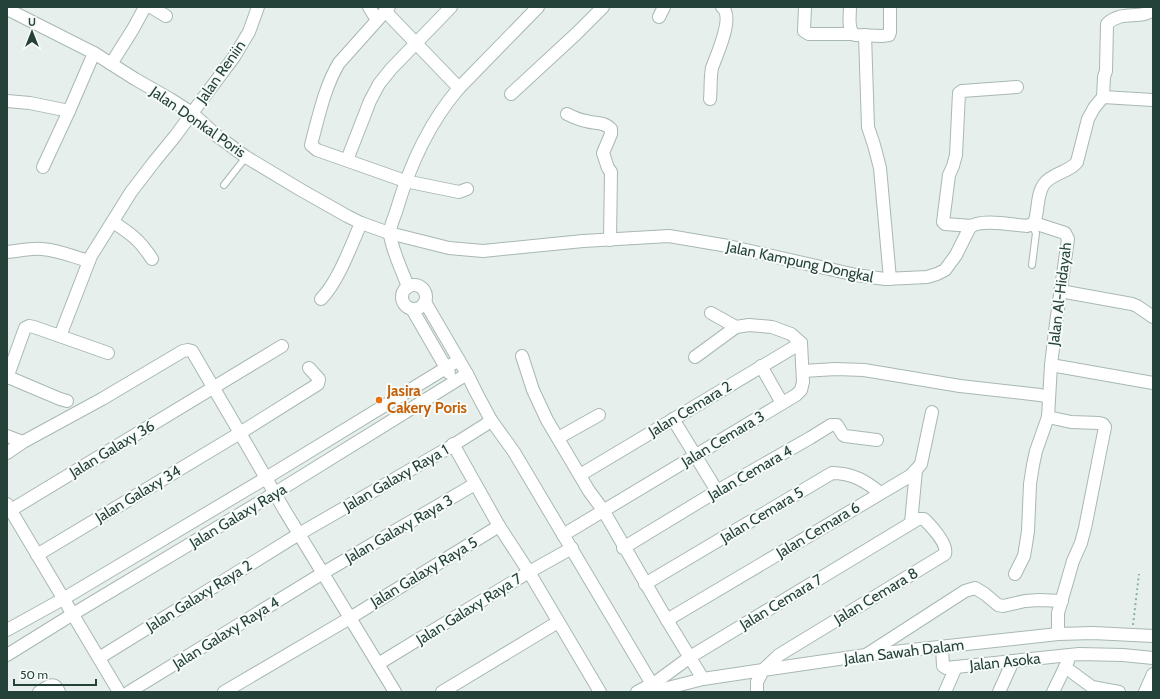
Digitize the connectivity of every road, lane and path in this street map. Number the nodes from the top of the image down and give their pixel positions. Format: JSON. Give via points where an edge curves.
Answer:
{"nodes":[{"id":1,"x":145,"y":7,"type":"edge"},
{"id":2,"x":151,"y":7,"type":"edge"},
{"id":3,"x":258,"y":7,"type":"edge"},
{"id":4,"x":369,"y":7,"type":"edge"},
{"id":5,"x":451,"y":7,"type":"edge"},
{"id":6,"x":538,"y":7,"type":"edge"},
{"id":7,"x":603,"y":7,"type":"edge"},
{"id":8,"x":722,"y":7,"type":"edge"},
{"id":9,"x":805,"y":7,"type":"edge"},
{"id":10,"x":850,"y":7,"type":"edge"},
{"id":11,"x":890,"y":7,"type":"edge"},
{"id":12,"x":7,"y":9,"type":"edge"},
{"id":13,"x":387,"y":9,"type":"edge"},
{"id":14,"x":1153,"y":9,"type":"edge"},
{"id":15,"x":166,"y":16,"type":"dead end"},
{"id":16,"x":377,"y":20,"type":"junction"},
{"id":17,"x":853,"y":34,"type":"junction"},
{"id":18,"x":865,"y":35,"type":"junction"},
{"id":19,"x":415,"y":43,"type":"junction"},
{"id":20,"x":94,"y":53,"type":"junction"},
{"id":21,"x":111,"y":64,"type":"junction"},
{"id":22,"x":1017,"y":87,"type":"dead end"},
{"id":23,"x":459,"y":88,"type":"junction"},
{"id":24,"x":511,"y":94,"type":"dead end"},
{"id":25,"x":1103,"y":97,"type":"junction"},
{"id":26,"x":710,"y":99,"type":"dead end"},
{"id":27,"x":1153,"y":100,"type":"edge"},
{"id":28,"x":7,"y":101,"type":"edge"},
{"id":29,"x":69,"y":111,"type":"junction"},
{"id":30,"x":192,"y":113,"type":"junction"},
{"id":31,"x":566,"y":114,"type":"dead end"},
{"id":32,"x":246,"y":156,"type":"junction"},
{"id":33,"x":346,"y":160,"type":"junction"},
{"id":34,"x":43,"y":167,"type":"dead end"},
{"id":35,"x":405,"y":181,"type":"junction"},
{"id":36,"x":224,"y":185,"type":"dead end"},
{"id":37,"x":467,"y":189,"type":"dead end"},
{"id":38,"x":113,"y":222,"type":"junction"},
{"id":39,"x":361,"y":223,"type":"junction"},
{"id":40,"x":1033,"y":224,"type":"junction"},
{"id":41,"x":972,"y":226,"type":"junction"},
{"id":42,"x":389,"y":234,"type":"junction"},
{"id":43,"x":610,"y":240,"type":"junction"},
{"id":44,"x":7,"y":252,"type":"edge"},
{"id":45,"x":152,"y":259,"type":"dead end"},
{"id":46,"x":88,"y":261,"type":"junction"},
{"id":47,"x":1032,"y":264,"type":"dead end"},
{"id":48,"x":890,"y":279,"type":"junction"},
{"id":49,"x":408,"y":287,"type":"junction"},
{"id":50,"x":1060,"y":291,"type":"junction"},
{"id":51,"x":321,"y":299,"type":"dead end"},
{"id":52,"x":425,"y":302,"type":"junction"},
{"id":53,"x":412,"y":309,"type":"junction"},
{"id":54,"x":711,"y":313,"type":"dead end"},
{"id":55,"x":1153,"y":317,"type":"edge"},
{"id":56,"x":736,"y":327,"type":"junction"},
{"id":57,"x":60,"y":336,"type":"junction"},
{"id":58,"x":801,"y":343,"type":"junction"},
{"id":59,"x":282,"y":346,"type":"dead end"},
{"id":60,"x":108,"y":353,"type":"dead end"},
{"id":61,"x":522,"y":356,"type":"dead end"},
{"id":62,"x":695,"y":357,"type":"dead end"},
{"id":63,"x":459,"y":360,"type":"junction"},
{"id":64,"x":1051,"y":365,"type":"junction"},
{"id":65,"x":760,"y":366,"type":"junction"},
{"id":66,"x":446,"y":367,"type":"junction"},
{"id":67,"x":310,"y":368,"type":"dead end"},
{"id":68,"x":803,"y":371,"type":"junction"},
{"id":69,"x":467,"y":374,"type":"junction"},
{"id":70,"x":7,"y":378,"type":"edge"},
{"id":71,"x":454,"y":382,"type":"junction"},
{"id":72,"x":1153,"y":383,"type":"edge"},
{"id":73,"x":214,"y":388,"type":"junction"},
{"id":74,"x":477,"y":394,"type":"junction"},
{"id":75,"x":1049,"y":397,"type":"junction"},
{"id":76,"x":67,"y":401,"type":"dead end"},
{"id":77,"x":782,"y":403,"type":"junction"},
{"id":78,"x":932,"y":412,"type":"dead end"},
{"id":79,"x":598,"y":415,"type":"dead end"},
{"id":80,"x":1048,"y":417,"type":"junction"},
{"id":81,"x":673,"y":419,"type":"junction"},
{"id":82,"x":491,"y":420,"type":"junction"},
{"id":83,"x":240,"y":433,"type":"junction"},
{"id":84,"x":7,"y":436,"type":"edge"},
{"id":85,"x":558,"y":438,"type":"junction"},
{"id":86,"x":877,"y":440,"type":"dead end"},
{"id":87,"x":23,"y":442,"type":"junction"},
{"id":88,"x":453,"y":444,"type":"junction"},
{"id":89,"x":7,"y":454,"type":"edge"},
{"id":90,"x":695,"y":455,"type":"junction"},
{"id":91,"x":916,"y":470,"type":"junction"},
{"id":92,"x":580,"y":475,"type":"junction"},
{"id":93,"x":266,"y":478,"type":"junction"},
{"id":94,"x":475,"y":484,"type":"junction"},
{"id":95,"x":717,"y":491,"type":"junction"},
{"id":96,"x":880,"y":492,"type":"junction"},
{"id":97,"x":275,"y":493,"type":"junction"},
{"id":98,"x":9,"y":507,"type":"edge"},
{"id":99,"x":602,"y":510,"type":"junction"},
{"id":100,"x":911,"y":523,"type":"junction"},
{"id":101,"x":499,"y":526,"type":"junction"},
{"id":102,"x":299,"y":534,"type":"junction"},
{"id":103,"x":563,"y":535,"type":"junction"},
{"id":104,"x":572,"y":548,"type":"junction"},
{"id":105,"x":624,"y":548,"type":"junction"},
{"id":106,"x":37,"y":555,"type":"junction"},
{"id":107,"x":529,"y":572,"type":"junction"},
{"id":108,"x":323,"y":574,"type":"junction"},
{"id":109,"x":1015,"y":574,"type":"dead end"},
{"id":110,"x":1140,"y":574,"type":"dead end"},
{"id":111,"x":645,"y":584,"type":"junction"},
{"id":112,"x":63,"y":599,"type":"junction"},
{"id":113,"x":1062,"y":601,"type":"junction"},
{"id":114,"x":73,"y":614,"type":"junction"},
{"id":115,"x":350,"y":618,"type":"junction"},
{"id":116,"x":667,"y":620,"type":"junction"},
{"id":117,"x":558,"y":622,"type":"junction"},
{"id":118,"x":7,"y":630,"type":"edge"},
{"id":119,"x":1058,"y":634,"type":"junction"},
{"id":120,"x":1132,"y":634,"type":"junction"},
{"id":121,"x":1153,"y":636,"type":"edge"},
{"id":122,"x":942,"y":654,"type":"junction"},
{"id":123,"x":1071,"y":654,"type":"junction"},
{"id":124,"x":7,"y":655,"type":"edge"},
{"id":125,"x":866,"y":656,"type":"junction"},
{"id":126,"x":99,"y":658,"type":"junction"},
{"id":127,"x":690,"y":658,"type":"junction"},
{"id":128,"x":1153,"y":658,"type":"edge"},
{"id":129,"x":1013,"y":661,"type":"junction"},
{"id":130,"x":378,"y":664,"type":"junction"},
{"id":131,"x":956,"y":667,"type":"junction"},
{"id":132,"x":1065,"y":667,"type":"junction"},
{"id":133,"x":762,"y":670,"type":"junction"},
{"id":134,"x":1153,"y":674,"type":"edge"},
{"id":135,"x":703,"y":679,"type":"junction"},
{"id":136,"x":757,"y":687,"type":"edge"},
{"id":137,"x":655,"y":690,"type":"edge"},
{"id":138,"x":228,"y":691,"type":"edge"},
{"id":139,"x":39,"y":692,"type":"edge"},
{"id":140,"x":59,"y":692,"type":"edge"},
{"id":141,"x":120,"y":692,"type":"edge"},
{"id":142,"x":130,"y":692,"type":"edge"},
{"id":143,"x":395,"y":692,"type":"edge"},
{"id":144,"x":442,"y":692,"type":"edge"},
{"id":145,"x":600,"y":692,"type":"edge"},
{"id":146,"x":637,"y":692,"type":"edge"},
{"id":147,"x":945,"y":692,"type":"edge"},
{"id":148,"x":999,"y":692,"type":"edge"},
{"id":149,"x":1053,"y":692,"type":"edge"},
{"id":150,"x":1118,"y":692,"type":"edge"},
{"id":151,"x":1145,"y":692,"type":"edge"}],
"edges":[{"from":1,"to":21,"type":"street"},
{"from":2,"to":15,"type":"street"},
{"from":3,"to":30,"type":"street","name":"Jalan Reniin","via":[[234,57]]},
{"from":4,"to":16,"type":"street"},
{"from":5,"to":19,"type":"street"},
{"from":6,"to":23,"type":"street"},
{"from":7,"to":24,"type":"street"},
{"from":8,"to":26,"type":"street","via":[[726,12],[724,35],[712,70]]},
{"from":9,"to":17,"type":"street","via":[[804,31],[809,34]]},
{"from":10,"to":17,"type":"street","via":[[850,28]]},
{"from":11,"to":18,"type":"street","via":[[890,34]]},
{"from":12,"to":20,"type":"street","name":"Jalan Donkal Poris"},
{"from":13,"to":16,"type":"street"},
{"from":13,"to":19,"type":"street"},
{"from":14,"to":25,"type":"street","via":[[1147,13],[1118,17],[1107,24]]},
{"from":16,"to":33,"type":"street","via":[[334,72],[311,145],[317,150]]},
{"from":17,"to":18,"type":"street"},
{"from":18,"to":48,"type":"street","via":[[868,127],[880,168]]},
{"from":19,"to":23,"type":"street"},
{"from":19,"to":33,"type":"street","via":[[379,84]]},
{"from":20,"to":21,"type":"street","name":"Jalan Donkal Poris"},
{"from":20,"to":29,"type":"street"},
{"from":21,"to":30,"type":"street","name":"Jalan Donkal Poris"},
{"from":22,"to":41,"type":"street","via":[[962,91],[959,94],[956,155],[950,175],[943,222]]},
{"from":23,"to":35,"type":"street","via":[[447,101],[423,139]]},
{"from":25,"to":27,"type":"street"},
{"from":25,"to":40,"type":"street","via":[[1088,120],[1077,162],[1044,184]]},
{"from":28,"to":29,"type":"street"},
{"from":29,"to":34,"type":"street"},
{"from":30,"to":32,"type":"street","name":"Jalan Donkal Poris","via":[[216,135]]},
{"from":30,"to":38,"type":"street","name":"Jalan Reniin","via":[[131,192]]},
{"from":31,"to":43,"type":"street","via":[[611,128],[603,153],[611,172]]},
{"from":32,"to":36,"type":"lane"},
{"from":32,"to":39,"type":"street","name":"Jalan Donkal Poris"},
{"from":33,"to":35,"type":"street"},
{"from":35,"to":37,"type":"street","via":[[459,192]]},
{"from":35,"to":42,"type":"street"},
{"from":38,"to":45,"type":"street","via":[[136,238]]},
{"from":38,"to":46,"type":"street","name":"Jalan Reniin"},
{"from":39,"to":42,"type":"street","name":"Jalan Donkal Poris"},
{"from":39,"to":51,"type":"street","via":[[335,280]]},
{"from":40,"to":41,"type":"street","via":[[1027,226],[982,222]]},
{"from":40,"to":47,"type":"lane","via":[[1036,233]]},
{"from":40,"to":50,"type":"street","name":"Jalan Al-Hidayah","via":[[1065,233],[1068,239]]},
{"from":41,"to":48,"type":"street","name":"Jalan Kampung Dongkal","via":[[945,270],[927,277]]},
{"from":42,"to":43,"type":"street","name":"Jalan Kampung Dongkal","via":[[449,248],[483,251]]},
{"from":42,"to":49,"type":"street"},
{"from":43,"to":48,"type":"street","name":"Jalan Kampung Dongkal","via":[[669,236],[728,246],[856,275]]},
{"from":44,"to":46,"type":"street","via":[[44,249]]},
{"from":46,"to":57,"type":"street","name":"Jalan Reniin"},
{"from":49,"to":52,"type":"street","via":[[420,287],[424,291]]},
{"from":49,"to":53,"type":"street","via":[[402,297],[404,303]]},
{"from":50,"to":55,"type":"street","via":[[1132,304]]},
{"from":50,"to":64,"type":"street","name":"Jalan Al-Hidayah"},
{"from":52,"to":53,"type":"street","via":[[420,307]]},
{"from":52,"to":63,"type":"street"},
{"from":53,"to":66,"type":"street"},
{"from":54,"to":56,"type":"street"},
{"from":56,"to":58,"type":"street","via":[[772,327],[791,334]]},
{"from":56,"to":62,"type":"street"},
{"from":57,"to":60,"type":"street"},
{"from":57,"to":70,"type":"street","via":[[34,326],[24,328]]},
{"from":58,"to":65,"type":"street","name":"Jalan Cemara 2"},
{"from":58,"to":68,"type":"street","name":"Jalan Cemara 3"},
{"from":59,"to":73,"type":"street","name":"Jalan Galaxy 36"},
{"from":61,"to":85,"type":"street","via":[[533,390]]},
{"from":63,"to":66,"type":"street","name":"Jalan Galaxy Raya"},
{"from":63,"to":69,"type":"street"},
{"from":64,"to":72,"type":"street"},
{"from":64,"to":75,"type":"street","name":"Jalan Al-Hidayah"},
{"from":65,"to":77,"type":"street"},
{"from":65,"to":81,"type":"street","name":"Jalan Cemara 2"},
{"from":66,"to":71,"type":"street"},
{"from":66,"to":93,"type":"street","name":"Jalan Galaxy Raya"},
{"from":67,"to":83,"type":"street","name":"Jalan Galaxy 34","via":[[319,379],[318,384]]},
{"from":68,"to":75,"type":"street","via":[[864,370]]},
{"from":68,"to":77,"type":"street","name":"Jalan Cemara 3","via":[[801,390]]},
{"from":69,"to":71,"type":"street","name":"Jalan Galaxy Raya"},
{"from":69,"to":74,"type":"street"},
{"from":70,"to":76,"type":"street"},
{"from":71,"to":74,"type":"street"},
{"from":71,"to":97,"type":"street","name":"Jalan Galaxy Raya"},
{"from":73,"to":83,"type":"street"},
{"from":73,"to":87,"type":"street","via":[[192,351],[183,351]]},
{"from":73,"to":98,"type":"street","name":"Jalan Galaxy 36"},
{"from":74,"to":82,"type":"street"},
{"from":75,"to":80,"type":"street","name":"Jalan Al-Hidayah"},
{"from":77,"to":90,"type":"street","name":"Jalan Cemara 3"},
{"from":78,"to":91,"type":"street","via":[[920,464]]},
{"from":79,"to":85,"type":"street"},
{"from":80,"to":109,"type":"street","name":"Jalan Al-Hidayah","via":[[1033,465],[1024,556]]},
{"from":80,"to":113,"type":"street","via":[[1071,422],[1099,423],[1106,427],[1085,528]]},
{"from":81,"to":90,"type":"street"},
{"from":81,"to":92,"type":"street","name":"Jalan Cemara 2"},
{"from":82,"to":88,"type":"street","name":"Jalan Galaxy Raya 1"},
{"from":82,"to":103,"type":"street","via":[[514,452]]},
{"from":83,"to":93,"type":"street"},
{"from":83,"to":106,"type":"street","name":"Jalan Galaxy 34"},
{"from":84,"to":87,"type":"street"},
{"from":85,"to":92,"type":"street"},
{"from":86,"to":95,"type":"street","name":"Jalan Cemara 4","via":[[845,436],[837,425],[831,425]]},
{"from":87,"to":89,"type":"street"},
{"from":88,"to":94,"type":"street"},
{"from":88,"to":102,"type":"street","name":"Jalan Galaxy Raya 1"},
{"from":90,"to":95,"type":"street"},
{"from":90,"to":99,"type":"street","name":"Jalan Cemara 3"},
{"from":91,"to":96,"type":"street","name":"Jalan Cemara 6"},
{"from":91,"to":100,"type":"street"},
{"from":92,"to":99,"type":"street"},
{"from":93,"to":97,"type":"street"},
{"from":93,"to":112,"type":"street","name":"Jalan Galaxy Raya"},
{"from":94,"to":101,"type":"street"},
{"from":94,"to":108,"type":"street","name":"Jalan Galaxy Raya 3"},
{"from":95,"to":105,"type":"street","name":"Jalan Cemara 4"},
{"from":96,"to":111,"type":"street","name":"Jalan Cemara 5","via":[[856,477],[832,473]]},
{"from":96,"to":116,"type":"street","name":"Jalan Cemara 6"},
{"from":97,"to":102,"type":"street"},
{"from":97,"to":114,"type":"street","name":"Jalan Galaxy Raya"},
{"from":98,"to":106,"type":"street"},
{"from":99,"to":103,"type":"street","name":"Jalan Cemara 3"},
{"from":99,"to":105,"type":"street"},
{"from":100,"to":127,"type":"street","name":"Jalan Cemara 7"},
{"from":100,"to":133,"type":"street","name":"Jalan Cemara 8","via":[[924,519],[943,542],[945,554],[779,655]]},
{"from":101,"to":107,"type":"street"},
{"from":101,"to":115,"type":"street","name":"Jalan Galaxy Raya 5"},
{"from":102,"to":108,"type":"street"},
{"from":102,"to":126,"type":"street","name":"Jalan Galaxy Raya 2"},
{"from":103,"to":104,"type":"street"},
{"from":104,"to":107,"type":"street","name":"Jalan Galaxy Raya 7"},
{"from":104,"to":137,"type":"street"},
{"from":105,"to":111,"type":"street"},
{"from":106,"to":112,"type":"street"},
{"from":107,"to":117,"type":"street"},
{"from":107,"to":130,"type":"street","name":"Jalan Galaxy Raya 7"},
{"from":108,"to":115,"type":"street"},
{"from":108,"to":142,"type":"street","name":"Jalan Galaxy Raya 4"},
{"from":110,"to":120,"type":"path"},
{"from":111,"to":116,"type":"street"},
{"from":112,"to":114,"type":"street"},
{"from":112,"to":118,"type":"street","name":"Jalan Galaxy Raya"},
{"from":113,"to":119,"type":"street","via":[[1058,613]]},
{"from":113,"to":125,"type":"street","via":[[1025,601],[1003,606],[975,588],[965,591]]},
{"from":114,"to":124,"type":"street","name":"Jalan Galaxy Raya"},
{"from":114,"to":126,"type":"street"},
{"from":115,"to":130,"type":"street"},
{"from":115,"to":138,"type":"street","name":"Jalan Galaxy Raya 5"},
{"from":116,"to":127,"type":"street"},
{"from":117,"to":144,"type":"street"},
{"from":117,"to":145,"type":"street"},
{"from":119,"to":120,"type":"street","name":"Jalan Sawah Dalam"},
{"from":119,"to":122,"type":"street","name":"Jalan Sawah Dalam"},
{"from":120,"to":121,"type":"street","name":"Jalan Sawah Dalam"},
{"from":122,"to":125,"type":"street","name":"Jalan Sawah Dalam"},
{"from":122,"to":131,"type":"street","name":"Jalan Asoka","via":[[943,666]]},
{"from":123,"to":128,"type":"street","name":"Jalan Asoka"},
{"from":123,"to":129,"type":"street","name":"Jalan Asoka"},
{"from":123,"to":132,"type":"street","name":"Jalan Asoka"},
{"from":125,"to":133,"type":"street","name":"Jalan Sawah Dalam"},
{"from":126,"to":141,"type":"street"},
{"from":127,"to":135,"type":"street"},
{"from":127,"to":137,"type":"street","name":"Jalan Cemara 7"},
{"from":129,"to":131,"type":"street","name":"Jalan Asoka"},
{"from":129,"to":148,"type":"street"},
{"from":130,"to":143,"type":"street"},
{"from":131,"to":147,"type":"street"},
{"from":132,"to":149,"type":"street","name":"Jalan Asoka"},
{"from":132,"to":150,"type":"street","via":[[1092,687]]},
{"from":133,"to":135,"type":"street","name":"Jalan Sawah Dalam"},
{"from":133,"to":136,"type":"street"},
{"from":134,"to":151,"type":"street"},
{"from":135,"to":137,"type":"street","name":"Jalan Sawah Dalam"},
{"from":137,"to":146,"type":"street"},
{"from":139,"to":140,"type":"street","via":[[53,685]]}]}
